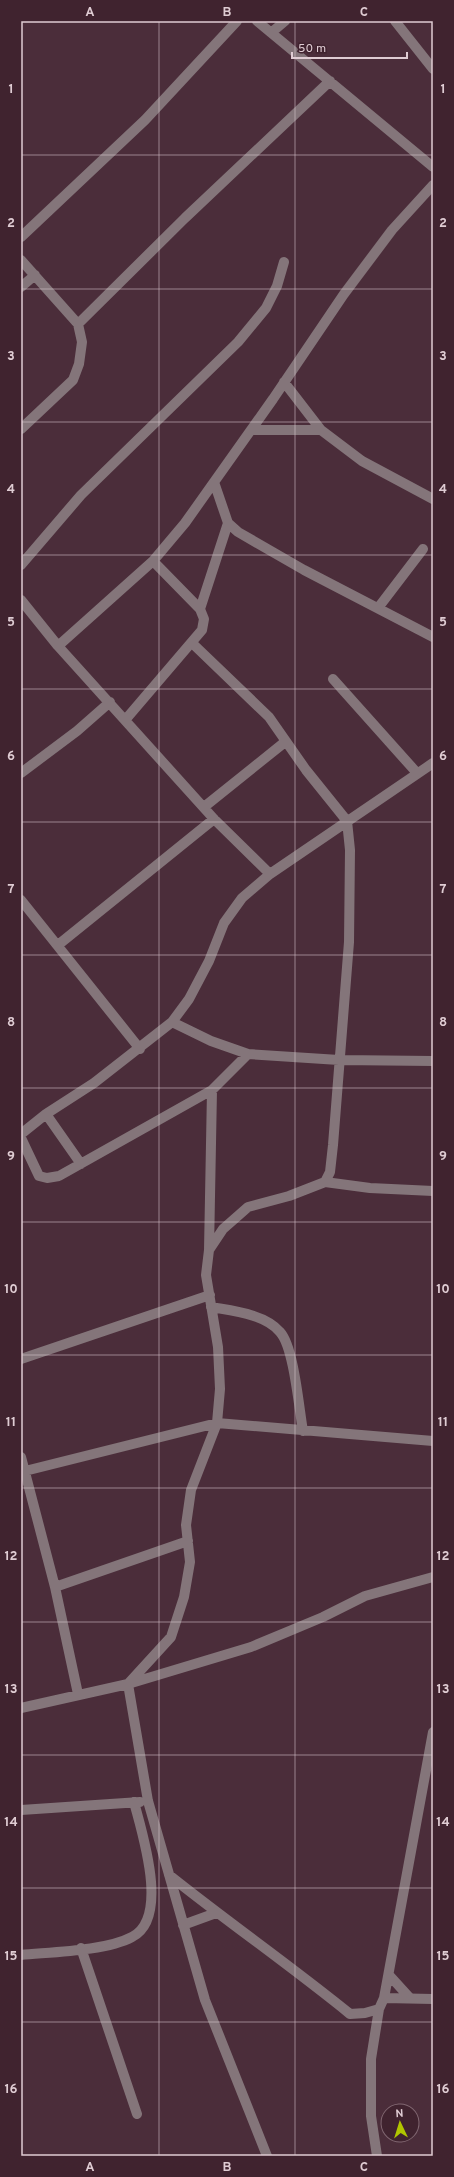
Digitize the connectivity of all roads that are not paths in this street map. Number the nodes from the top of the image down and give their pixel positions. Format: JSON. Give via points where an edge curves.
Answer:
{"nodes":[{"id":1,"x":237,"y":21,"type":"edge"},
{"id":2,"x":257,"y":21,"type":"edge"},
{"id":3,"x":285,"y":21,"type":"edge"},
{"id":4,"x":395,"y":21,"type":"edge"},
{"id":5,"x":272,"y":32,"type":"junction"},
{"id":6,"x":433,"y":69,"type":"edge"},
{"id":7,"x":330,"y":80,"type":"junction"},
{"id":8,"x":433,"y":167,"type":"edge"},
{"id":9,"x":433,"y":185,"type":"edge"},
{"id":10,"x":21,"y":237,"type":"edge"},
{"id":11,"x":21,"y":260,"type":"edge"},
{"id":12,"x":284,"y":262,"type":"dead end"},
{"id":13,"x":35,"y":275,"type":"junction"},
{"id":14,"x":21,"y":286,"type":"edge"},
{"id":15,"x":78,"y":324,"type":"junction"},
{"id":16,"x":284,"y":382,"type":"junction"},
{"id":17,"x":21,"y":429,"type":"edge"},
{"id":18,"x":251,"y":430,"type":"junction"},
{"id":19,"x":321,"y":430,"type":"junction"},
{"id":20,"x":214,"y":482,"type":"junction"},
{"id":21,"x":433,"y":499,"type":"edge"},
{"id":22,"x":228,"y":523,"type":"junction"},
{"id":23,"x":423,"y":549,"type":"dead end"},
{"id":24,"x":153,"y":561,"type":"junction"},
{"id":25,"x":21,"y":565,"type":"edge"},
{"id":26,"x":21,"y":600,"type":"edge"},
{"id":27,"x":378,"y":608,"type":"junction"},
{"id":28,"x":200,"y":609,"type":"junction"},
{"id":29,"x":433,"y":637,"type":"edge"},
{"id":30,"x":192,"y":643,"type":"junction"},
{"id":31,"x":58,"y":646,"type":"junction"},
{"id":32,"x":333,"y":679,"type":"dead end"},
{"id":33,"x":110,"y":702,"type":"junction"},
{"id":34,"x":126,"y":719,"type":"junction"},
{"id":35,"x":285,"y":742,"type":"junction"},
{"id":36,"x":433,"y":763,"type":"edge"},
{"id":37,"x":21,"y":773,"type":"edge"},
{"id":38,"x":417,"y":773,"type":"junction"},
{"id":39,"x":204,"y":808,"type":"junction"},
{"id":40,"x":214,"y":820,"type":"junction"},
{"id":41,"x":347,"y":821,"type":"junction"},
{"id":42,"x":270,"y":874,"type":"junction"},
{"id":43,"x":21,"y":900,"type":"edge"},
{"id":44,"x":58,"y":945,"type":"junction"},
{"id":45,"x":172,"y":1022,"type":"junction"},
{"id":46,"x":140,"y":1048,"type":"junction"},
{"id":47,"x":248,"y":1054,"type":"junction"},
{"id":48,"x":339,"y":1060,"type":"junction"},
{"id":49,"x":433,"y":1061,"type":"edge"},
{"id":50,"x":212,"y":1090,"type":"junction"},
{"id":51,"x":46,"y":1114,"type":"junction"},
{"id":52,"x":21,"y":1134,"type":"edge"},
{"id":53,"x":21,"y":1138,"type":"edge"},
{"id":54,"x":81,"y":1164,"type":"junction"},
{"id":55,"x":325,"y":1182,"type":"junction"},
{"id":56,"x":433,"y":1191,"type":"edge"},
{"id":57,"x":209,"y":1250,"type":"junction"},
{"id":58,"x":210,"y":1295,"type":"junction"},
{"id":59,"x":212,"y":1307,"type":"junction"},
{"id":60,"x":21,"y":1359,"type":"edge"},
{"id":61,"x":217,"y":1423,"type":"junction"},
{"id":62,"x":303,"y":1431,"type":"junction"},
{"id":63,"x":433,"y":1441,"type":"edge"},
{"id":64,"x":21,"y":1457,"type":"edge"},
{"id":65,"x":25,"y":1471,"type":"junction"},
{"id":66,"x":188,"y":1541,"type":"junction"},
{"id":67,"x":433,"y":1577,"type":"edge"},
{"id":68,"x":55,"y":1587,"type":"junction"},
{"id":69,"x":128,"y":1684,"type":"junction"},
{"id":70,"x":78,"y":1694,"type":"junction"},
{"id":71,"x":21,"y":1708,"type":"edge"},
{"id":72,"x":433,"y":1732,"type":"edge"},
{"id":73,"x":429,"y":1776,"type":"edge"},
{"id":74,"x":148,"y":1801,"type":"junction"},
{"id":75,"x":134,"y":1802,"type":"junction"},
{"id":76,"x":21,"y":1810,"type":"edge"},
{"id":77,"x":169,"y":1875,"type":"junction"},
{"id":78,"x":216,"y":1912,"type":"junction"},
{"id":79,"x":183,"y":1925,"type":"junction"},
{"id":80,"x":81,"y":1948,"type":"junction"},
{"id":81,"x":21,"y":1955,"type":"edge"},
{"id":82,"x":389,"y":1975,"type":"junction"},
{"id":83,"x":409,"y":1997,"type":"junction"},
{"id":84,"x":384,"y":1998,"type":"junction"},
{"id":85,"x":433,"y":1999,"type":"edge"},
{"id":86,"x":379,"y":2009,"type":"junction"},
{"id":87,"x":137,"y":2114,"type":"dead end"},
{"id":88,"x":267,"y":2156,"type":"edge"},
{"id":89,"x":377,"y":2156,"type":"edge"}],
"edges":[{"from":1,"to":10,"type":"street","via":[[145,120]]},
{"from":2,"to":5,"type":"street"},
{"from":3,"to":5,"type":"street"},
{"from":4,"to":6,"type":"street"},
{"from":5,"to":7,"type":"street"},
{"from":7,"to":8,"type":"street"},
{"from":7,"to":15,"type":"street"},
{"from":9,"to":16,"type":"street","via":[[392,230],[344,294]]},
{"from":11,"to":13,"type":"street"},
{"from":12,"to":25,"type":"street","via":[[277,286],[266,308],[238,342],[81,495]]},
{"from":13,"to":14,"type":"street"},
{"from":13,"to":15,"type":"street"},
{"from":15,"to":17,"type":"street","via":[[82,342],[79,364],[73,380]]},
{"from":16,"to":18,"type":"street"},
{"from":16,"to":19,"type":"street"},
{"from":18,"to":19,"type":"street"},
{"from":18,"to":20,"type":"street"},
{"from":19,"to":21,"type":"street","via":[[362,461]]},
{"from":20,"to":22,"type":"street"},
{"from":20,"to":24,"type":"street","via":[[185,523]]},
{"from":22,"to":27,"type":"street","via":[[238,532],[304,570]]},
{"from":22,"to":28,"type":"street"},
{"from":23,"to":27,"type":"street"},
{"from":24,"to":28,"type":"street"},
{"from":24,"to":31,"type":"street"},
{"from":26,"to":31,"type":"street"},
{"from":27,"to":29,"type":"street"},
{"from":28,"to":30,"type":"street","via":[[204,619],[202,630]]},
{"from":30,"to":34,"type":"street"},
{"from":30,"to":35,"type":"street","via":[[269,718]]},
{"from":31,"to":33,"type":"street"},
{"from":32,"to":38,"type":"street"},
{"from":33,"to":34,"type":"street"},
{"from":33,"to":37,"type":"street","via":[[77,731]]},
{"from":34,"to":39,"type":"street"},
{"from":35,"to":39,"type":"street"},
{"from":35,"to":41,"type":"street"},
{"from":36,"to":38,"type":"street"},
{"from":38,"to":41,"type":"street"},
{"from":39,"to":40,"type":"street"},
{"from":40,"to":42,"type":"street"},
{"from":40,"to":44,"type":"street"},
{"from":41,"to":42,"type":"street"},
{"from":41,"to":48,"type":"street","via":[[350,850],[349,942]]},
{"from":42,"to":45,"type":"street","via":[[242,898],[224,923],[189,999]]},
{"from":43,"to":44,"type":"street"},
{"from":44,"to":46,"type":"street"},
{"from":45,"to":46,"type":"street"},
{"from":45,"to":47,"type":"street","via":[[211,1042]]},
{"from":46,"to":51,"type":"street"},
{"from":47,"to":48,"type":"street"},
{"from":47,"to":50,"type":"street"},
{"from":48,"to":49,"type":"street"},
{"from":48,"to":55,"type":"street","via":[[330,1172]]},
{"from":50,"to":54,"type":"street"},
{"from":50,"to":57,"type":"street"},
{"from":51,"to":52,"type":"street"},
{"from":51,"to":54,"type":"street"},
{"from":53,"to":54,"type":"street","via":[[39,1176],[59,1176]]},
{"from":55,"to":56,"type":"street","via":[[370,1188]]},
{"from":55,"to":57,"type":"street","via":[[289,1196],[248,1207],[223,1229]]},
{"from":57,"to":58,"type":"street","via":[[206,1275]]},
{"from":58,"to":59,"type":"street"},
{"from":58,"to":60,"type":"street"},
{"from":59,"to":61,"type":"street","via":[[220,1389]]},
{"from":59,"to":62,"type":"street","via":[[239,1312],[266,1322],[280,1332],[288,1345]]},
{"from":61,"to":62,"type":"street"},
{"from":61,"to":65,"type":"street"},
{"from":61,"to":66,"type":"street","via":[[191,1490],[186,1525]]},
{"from":62,"to":63,"type":"street"},
{"from":64,"to":65,"type":"street"},
{"from":65,"to":68,"type":"street"},
{"from":66,"to":68,"type":"street"},
{"from":66,"to":69,"type":"street","via":[[190,1562],[172,1638]]},
{"from":67,"to":69,"type":"street","via":[[365,1596],[323,1617],[251,1647]]},
{"from":68,"to":70,"type":"street"},
{"from":69,"to":70,"type":"street"},
{"from":69,"to":74,"type":"street"},
{"from":70,"to":71,"type":"street"},
{"from":72,"to":73,"type":"street"},
{"from":73,"to":82,"type":"street"},
{"from":74,"to":75,"type":"street"},
{"from":74,"to":77,"type":"street"},
{"from":75,"to":76,"type":"street"},
{"from":75,"to":80,"type":"street","via":[[150,1866],[150,1916],[134,1937],[111,1945]]},
{"from":77,"to":78,"type":"street"},
{"from":77,"to":79,"type":"street"},
{"from":78,"to":79,"type":"street"},
{"from":78,"to":86,"type":"street","via":[[291,1966],[350,2014],[365,2014]]},
{"from":79,"to":88,"type":"street","via":[[205,2000]]},
{"from":80,"to":81,"type":"street"},
{"from":80,"to":87,"type":"street"},
{"from":82,"to":83,"type":"street"},
{"from":82,"to":84,"type":"street"},
{"from":83,"to":84,"type":"street"},
{"from":83,"to":85,"type":"street"},
{"from":84,"to":86,"type":"street"},
{"from":86,"to":89,"type":"street","via":[[371,2059],[371,2116]]}]}
